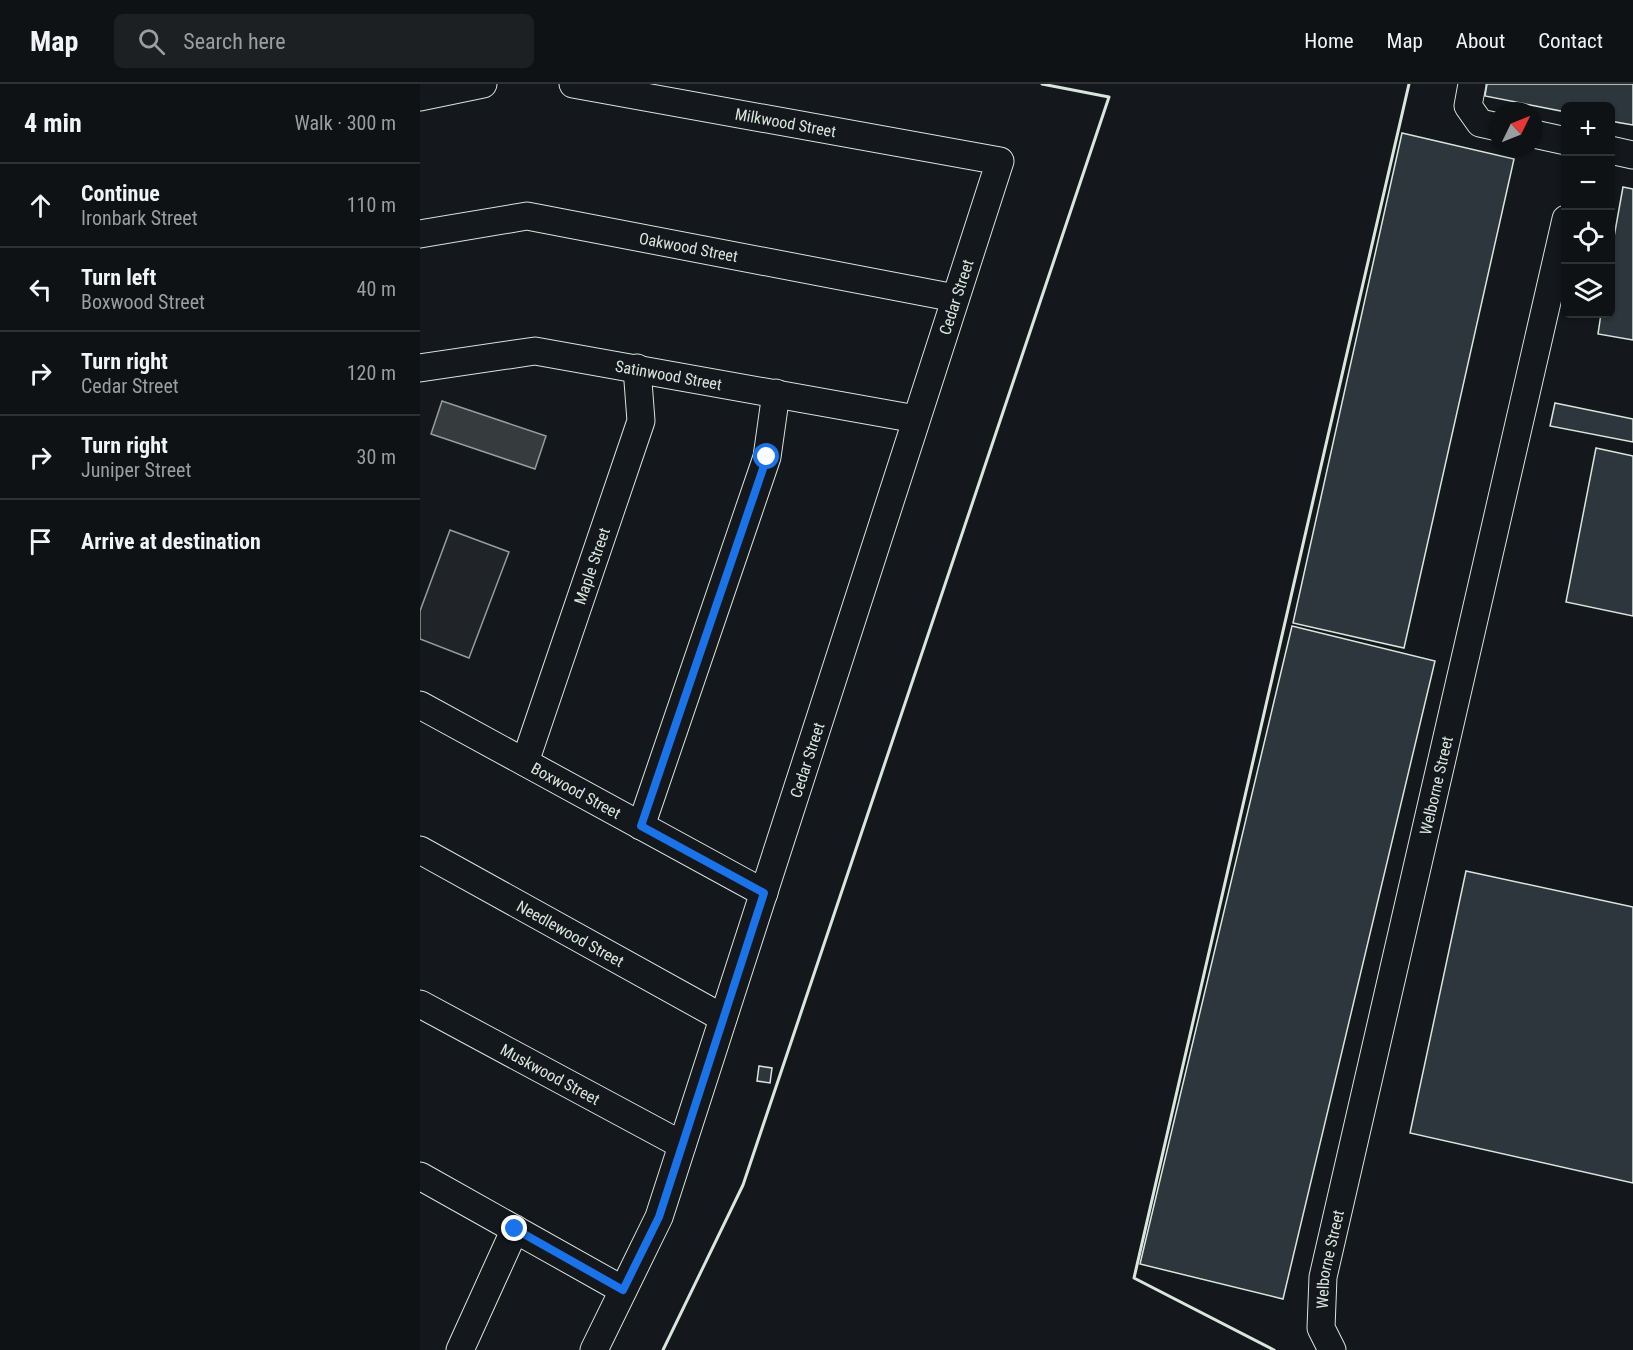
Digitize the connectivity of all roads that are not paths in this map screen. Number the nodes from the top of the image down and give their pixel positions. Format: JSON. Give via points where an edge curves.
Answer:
{"nodes":[{"id":1,"x":483,"y":84,"type":"edge"},
{"id":2,"x":573,"y":84,"type":"edge"},
{"id":3,"x":1472,"y":84,"type":"edge"},
{"id":4,"x":420,"y":97,"type":"edge"},
{"id":5,"x":1489,"y":125,"type":"edge"},
{"id":6,"x":1543,"y":137,"type":"edge"},
{"id":7,"x":1561,"y":140,"type":"edge"},
{"id":8,"x":1615,"y":151,"type":"edge"},
{"id":9,"x":1633,"y":155,"type":"edge"},
{"id":10,"x":1000,"y":161,"type":"joint"},
{"id":11,"x":420,"y":234,"type":"edge"},
{"id":12,"x":1561,"y":241,"type":"edge"},
{"id":13,"x":955,"y":298,"type":"junction"},
{"id":14,"x":420,"y":368,"type":"edge"},
{"id":15,"x":636,"y":368,"type":"junction"},
{"id":16,"x":776,"y":393,"type":"junction"},
{"id":17,"x":916,"y":418,"type":"junction"},
{"id":18,"x":420,"y":705,"type":"edge"},
{"id":19,"x":525,"y":762,"type":"junction"},
{"id":20,"x":641,"y":826,"type":"junction"},
{"id":21,"x":420,"y":850,"type":"edge"},
{"id":22,"x":764,"y":893,"type":"junction"},
{"id":23,"x":420,"y":1004,"type":"edge"},
{"id":24,"x":723,"y":1018,"type":"junction"},
{"id":25,"x":682,"y":1145,"type":"junction"},
{"id":26,"x":420,"y":1176,"type":"edge"},
{"id":27,"x":515,"y":1229,"type":"junction"},
{"id":28,"x":623,"y":1290,"type":"junction"},
{"id":29,"x":460,"y":1350,"type":"edge"},
{"id":30,"x":594,"y":1350,"type":"edge"},
{"id":31,"x":1332,"y":1350,"type":"edge"}],
"edges":[{"from":1,"to":4,"type":"street"},
{"from":2,"to":10,"type":"street","name":"Milkwood Street"},
{"from":3,"to":5,"type":"street","via":[[1467,105],[1480,123]]},
{"from":6,"to":7,"type":"street"},
{"from":8,"to":9,"type":"street"},
{"from":10,"to":13,"type":"street","name":"Cedar Street"},
{"from":11,"to":13,"type":"street","name":"Oakwood Street","via":[[527,216]]},
{"from":12,"to":31,"type":"street","name":"Welborne Street","via":[[1323,1277],[1321,1328]]},
{"from":13,"to":17,"type":"street","name":"Cedar Street"},
{"from":14,"to":15,"type":"street","name":"Satinwood Street","via":[[535,351]]},
{"from":15,"to":16,"type":"street","name":"Satinwood Street"},
{"from":15,"to":19,"type":"street","name":"Maple Street","via":[[641,421]]},
{"from":16,"to":17,"type":"street","name":"Satinwood Street"},
{"from":16,"to":20,"type":"street","via":[[767,457]]},
{"from":17,"to":22,"type":"street","name":"Cedar Street"},
{"from":18,"to":19,"type":"street","name":"Boxwood Street"},
{"from":19,"to":20,"type":"street","name":"Boxwood Street"},
{"from":20,"to":22,"type":"street","name":"Boxwood Street"},
{"from":21,"to":24,"type":"street","name":"Needlewood Street"},
{"from":22,"to":24,"type":"street","name":"Cedar Street"},
{"from":23,"to":25,"type":"street","name":"Muskwood Street"},
{"from":24,"to":25,"type":"street","name":"Cedar Street"},
{"from":25,"to":28,"type":"street","name":"Cedar Street","via":[[659,1217]]},
{"from":26,"to":27,"type":"street"},
{"from":27,"to":28,"type":"street"},
{"from":27,"to":29,"type":"street"},
{"from":28,"to":30,"type":"street","name":"Cedar Street"}]}
